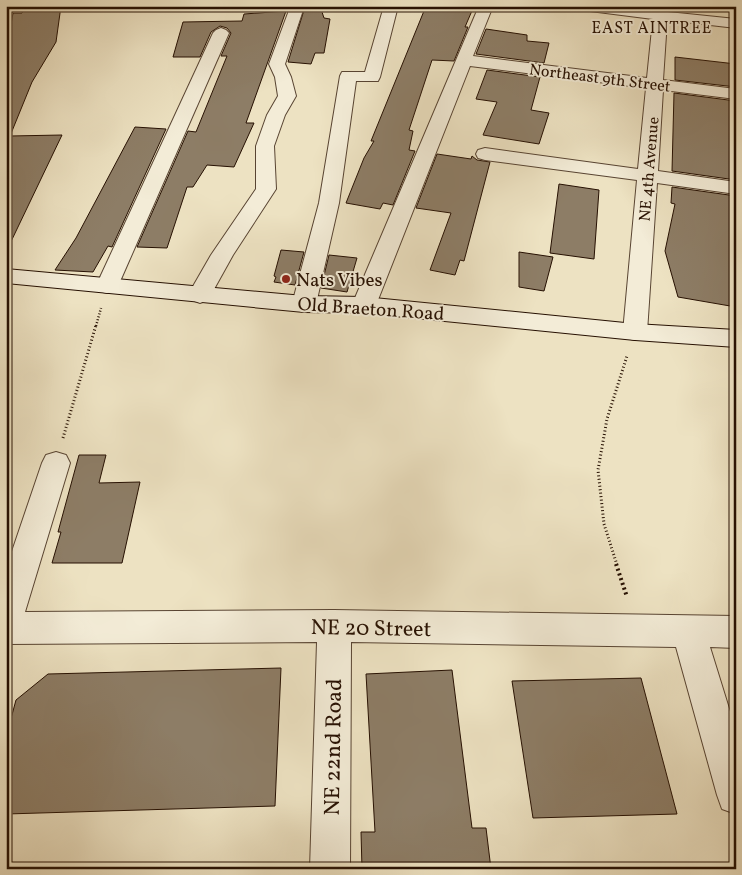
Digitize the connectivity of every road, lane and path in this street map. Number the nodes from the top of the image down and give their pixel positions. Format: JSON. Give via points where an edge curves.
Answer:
{"nodes":[{"id":1,"x":295,"y":6,"type":"edge"},
{"id":2,"x":391,"y":6,"type":"edge"},
{"id":3,"x":486,"y":6,"type":"edge"},
{"id":4,"x":582,"y":6,"type":"edge"},
{"id":5,"x":661,"y":11,"type":"edge"},
{"id":6,"x":736,"y":24,"type":"edge"},
{"id":7,"x":221,"y":34,"type":"dead end"},
{"id":8,"x":464,"y":60,"type":"junction"},
{"id":9,"x":655,"y":84,"type":"junction"},
{"id":10,"x":736,"y":94,"type":"edge"},
{"id":11,"x":485,"y":154,"type":"dead end"},
{"id":12,"x":648,"y":176,"type":"junction"},
{"id":13,"x":736,"y":188,"type":"edge"},
{"id":14,"x":6,"y":276,"type":"edge"},
{"id":15,"x":107,"y":286,"type":"junction"},
{"id":16,"x":200,"y":294,"type":"junction"},
{"id":17,"x":304,"y":304,"type":"junction"},
{"id":18,"x":364,"y":305,"type":"junction"},
{"id":19,"x":634,"y":332,"type":"junction"},
{"id":20,"x":736,"y":339,"type":"edge"},
{"id":21,"x":56,"y":463,"type":"joint"},
{"id":22,"x":6,"y":619,"type":"edge"},
{"id":23,"x":334,"y":626,"type":"junction"},
{"id":24,"x":6,"y":628,"type":"edge"},
{"id":25,"x":637,"y":631,"type":"junction"},
{"id":26,"x":689,"y":632,"type":"junction"},
{"id":27,"x":736,"y":632,"type":"edge"},
{"id":28,"x":736,"y":795,"type":"edge"},
{"id":29,"x":330,"y":869,"type":"edge"}],
"edges":[{"from":1,"to":16,"type":"street","via":[[277,64],[287,96],[265,146],[266,189]]},
{"from":2,"to":17,"type":"street","via":[[372,76],[348,76],[329,203]]},
{"from":3,"to":8,"type":"street"},
{"from":4,"to":5,"type":"street"},
{"from":5,"to":6,"type":"street"},
{"from":5,"to":9,"type":"street","name":"NE 4th Avenue"},
{"from":7,"to":15,"type":"street"},
{"from":8,"to":9,"type":"street","name":"Northeast 9th Street"},
{"from":8,"to":18,"type":"street"},
{"from":9,"to":10,"type":"street","name":"Northeast 9th Street"},
{"from":9,"to":12,"type":"street","name":"NE 4th Avenue"},
{"from":11,"to":12,"type":"street"},
{"from":12,"to":13,"type":"street"},
{"from":12,"to":19,"type":"street","name":"NE 4th Avenue"},
{"from":14,"to":15,"type":"street","name":"Old Braeton Road"},
{"from":15,"to":16,"type":"street","name":"Old Braeton Road"},
{"from":15,"to":21,"type":"path"},
{"from":16,"to":17,"type":"street","name":"Old Braeton Road"},
{"from":17,"to":18,"type":"street","name":"Old Braeton Road"},
{"from":18,"to":19,"type":"street","name":"Old Braeton Road"},
{"from":19,"to":20,"type":"street","name":"Old Braeton Road"},
{"from":19,"to":25,"type":"path","via":[[607,419],[598,470],[604,524]]},
{"from":21,"to":22,"type":"street"},
{"from":23,"to":24,"type":"street","name":"NE 20 Street"},
{"from":23,"to":25,"type":"street","name":"NE 20 Street"},
{"from":23,"to":29,"type":"street","name":"NE 22nd Road"},
{"from":25,"to":26,"type":"street","name":"NE 20 Street"},
{"from":26,"to":27,"type":"street","name":"NE 20 Street"},
{"from":26,"to":28,"type":"street"}]}
